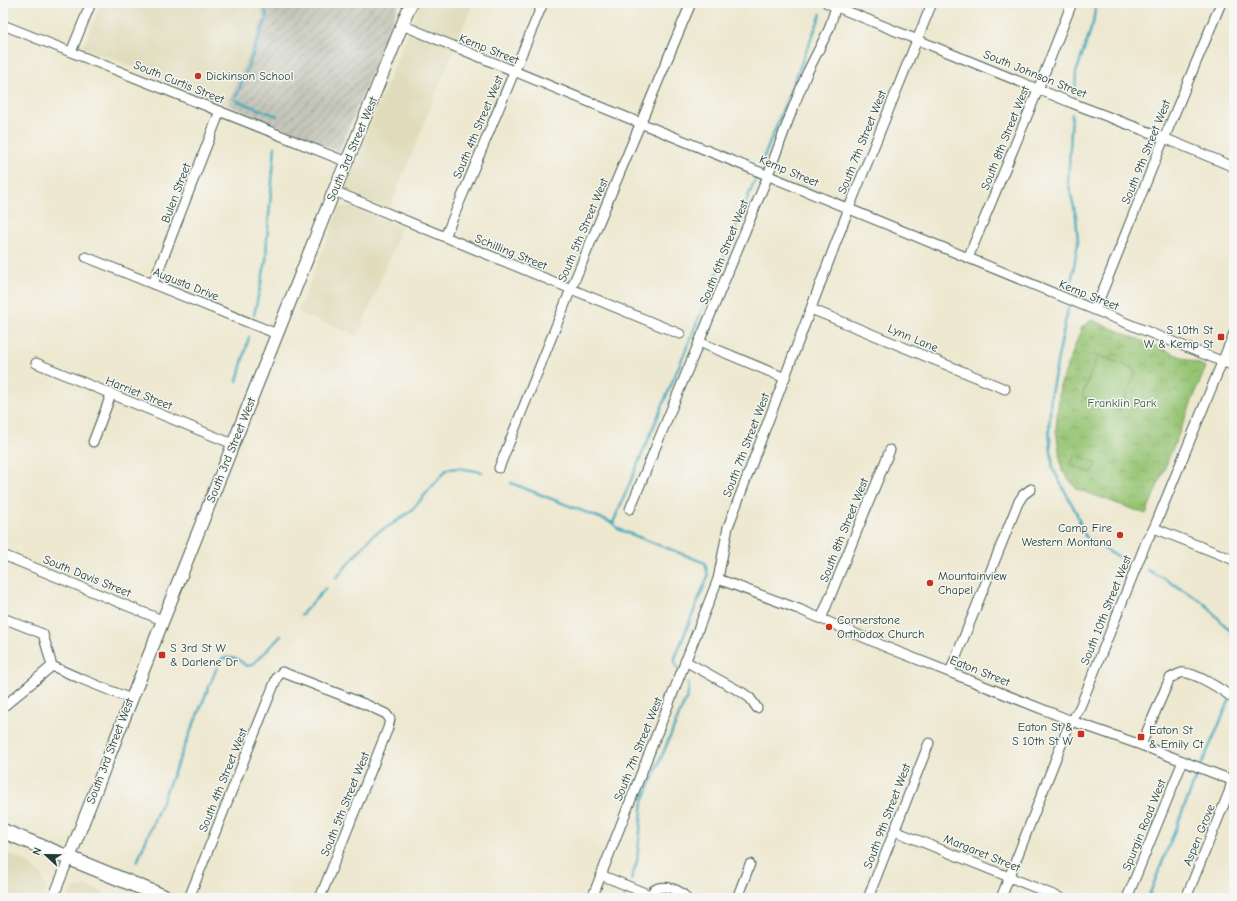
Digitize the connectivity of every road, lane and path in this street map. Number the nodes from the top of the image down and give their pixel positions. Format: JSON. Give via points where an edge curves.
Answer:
{"nodes":[{"id":1,"x":91,"y":3,"type":"edge"},
{"id":2,"x":411,"y":3,"type":"edge"},
{"id":3,"x":543,"y":3,"type":"edge"},
{"id":4,"x":691,"y":3,"type":"edge"},
{"id":5,"x":932,"y":3,"type":"edge"},
{"id":6,"x":1072,"y":3,"type":"edge"},
{"id":7,"x":1221,"y":3,"type":"edge"},
{"id":8,"x":834,"y":4,"type":"edge"},
{"id":9,"x":3,"y":25,"type":"edge"},
{"id":10,"x":402,"y":25,"type":"junction"},
{"id":11,"x":917,"y":40,"type":"junction"},
{"id":12,"x":71,"y":52,"type":"junction"},
{"id":13,"x":514,"y":72,"type":"junction"},
{"id":14,"x":1038,"y":89,"type":"junction"},
{"id":15,"x":220,"y":112,"type":"junction"},
{"id":16,"x":640,"y":124,"type":"junction"},
{"id":17,"x":1164,"y":138,"type":"junction"},
{"id":18,"x":346,"y":162,"type":"junction"},
{"id":19,"x":1234,"y":168,"type":"edge"},
{"id":20,"x":768,"y":175,"type":"junction"},
{"id":21,"x":334,"y":191,"type":"junction"},
{"id":22,"x":849,"y":208,"type":"junction"},
{"id":23,"x":445,"y":237,"type":"junction"},
{"id":24,"x":86,"y":257,"type":"dead end"},
{"id":25,"x":968,"y":258,"type":"junction"},
{"id":26,"x":153,"y":284,"type":"junction"},
{"id":27,"x":572,"y":289,"type":"junction"},
{"id":28,"x":812,"y":308,"type":"junction"},
{"id":29,"x":1095,"y":310,"type":"junction"},
{"id":30,"x":1234,"y":333,"type":"edge"},
{"id":31,"x":277,"y":334,"type":"junction"},
{"id":32,"x":680,"y":334,"type":"dead end"},
{"id":33,"x":699,"y":342,"type":"junction"},
{"id":34,"x":1222,"y":361,"type":"junction"},
{"id":35,"x":36,"y":364,"type":"dead end"},
{"id":36,"x":1234,"y":366,"type":"edge"},
{"id":37,"x":785,"y":378,"type":"junction"},
{"id":38,"x":1006,"y":390,"type":"dead end"},
{"id":39,"x":111,"y":395,"type":"junction"},
{"id":40,"x":92,"y":442,"type":"dead end"},
{"id":41,"x":233,"y":444,"type":"junction"},
{"id":42,"x":890,"y":450,"type":"dead end"},
{"id":43,"x":499,"y":468,"type":"dead end"},
{"id":44,"x":1031,"y":489,"type":"dead end"},
{"id":45,"x":630,"y":509,"type":"dead end"},
{"id":46,"x":1154,"y":528,"type":"junction"},
{"id":47,"x":3,"y":555,"type":"edge"},
{"id":48,"x":1234,"y":560,"type":"edge"},
{"id":49,"x":718,"y":580,"type":"junction"},
{"id":50,"x":3,"y":618,"type":"edge"},
{"id":51,"x":821,"y":619,"type":"junction"},
{"id":52,"x":162,"y":620,"type":"junction"},
{"id":53,"x":685,"y":662,"type":"junction"},
{"id":54,"x":52,"y":666,"type":"junction"},
{"id":55,"x":950,"y":672,"type":"junction"},
{"id":56,"x":131,"y":698,"type":"junction"},
{"id":57,"x":1234,"y":699,"type":"edge"},
{"id":58,"x":3,"y":707,"type":"edge"},
{"id":59,"x":757,"y":708,"type":"dead end"},
{"id":60,"x":390,"y":719,"type":"joint"},
{"id":61,"x":1072,"y":721,"type":"junction"},
{"id":62,"x":929,"y":743,"type":"dead end"},
{"id":63,"x":1141,"y":745,"type":"junction"},
{"id":64,"x":1182,"y":761,"type":"junction"},
{"id":65,"x":1233,"y":778,"type":"edge"},
{"id":66,"x":3,"y":831,"type":"edge"},
{"id":67,"x":895,"y":831,"type":"junction"},
{"id":68,"x":69,"y":858,"type":"junction"},
{"id":69,"x":750,"y":864,"type":"dead end"},
{"id":70,"x":601,"y":875,"type":"junction"},
{"id":71,"x":1010,"y":877,"type":"junction"},
{"id":72,"x":650,"y":897,"type":"edge"},
{"id":73,"x":53,"y":898,"type":"edge"},
{"id":74,"x":167,"y":898,"type":"edge"},
{"id":75,"x":189,"y":898,"type":"edge"},
{"id":76,"x":320,"y":898,"type":"edge"},
{"id":77,"x":592,"y":898,"type":"edge"},
{"id":78,"x":686,"y":898,"type":"edge"},
{"id":79,"x":737,"y":898,"type":"edge"},
{"id":80,"x":868,"y":898,"type":"edge"},
{"id":81,"x":1001,"y":898,"type":"edge"},
{"id":82,"x":1061,"y":898,"type":"edge"},
{"id":83,"x":1127,"y":898,"type":"edge"},
{"id":84,"x":1186,"y":898,"type":"edge"}],
"edges":[{"from":1,"to":12,"type":"street"},
{"from":2,"to":10,"type":"main road","name":"South 3rd Street West"},
{"from":3,"to":13,"type":"street","name":"South 4th Street West"},
{"from":4,"to":16,"type":"street","name":"South 5th Street West"},
{"from":5,"to":11,"type":"street","name":"South 7th Street West"},
{"from":6,"to":14,"type":"street","name":"South 8th Street West"},
{"from":7,"to":17,"type":"street","name":"South 9th Street West"},
{"from":8,"to":11,"type":"street","name":"South Johnson Street"},
{"from":8,"to":20,"type":"street","name":"South 6th Street West","via":[[829,29],[807,73]]},
{"from":9,"to":12,"type":"street","name":"South Curtis Street"},
{"from":10,"to":13,"type":"street","name":"Kemp Street"},
{"from":10,"to":18,"type":"main road","name":"South 3rd Street West"},
{"from":11,"to":14,"type":"street","name":"South Johnson Street"},
{"from":11,"to":22,"type":"street","name":"South 7th Street West"},
{"from":12,"to":15,"type":"street","name":"South Curtis Street"},
{"from":13,"to":16,"type":"street","name":"Kemp Street"},
{"from":13,"to":23,"type":"street","name":"South 4th Street West"},
{"from":14,"to":17,"type":"street","name":"South Johnson Street"},
{"from":14,"to":25,"type":"street","name":"South 8th Street West"},
{"from":15,"to":18,"type":"street","name":"South Curtis Street"},
{"from":15,"to":26,"type":"street","name":"Bulen Street"},
{"from":16,"to":20,"type":"street","name":"Kemp Street"},
{"from":16,"to":27,"type":"street","name":"South 5th Street West"},
{"from":17,"to":19,"type":"street","name":"South Johnson Street"},
{"from":17,"to":29,"type":"street","name":"South 9th Street West"},
{"from":18,"to":21,"type":"main road","name":"South 3rd Street West"},
{"from":20,"to":22,"type":"street","name":"Kemp Street"},
{"from":20,"to":33,"type":"street","name":"South 6th Street West"},
{"from":21,"to":23,"type":"street","name":"Schilling Street"},
{"from":21,"to":31,"type":"main road","name":"South 3rd Street West"},
{"from":22,"to":25,"type":"street","name":"Kemp Street"},
{"from":22,"to":28,"type":"street","name":"South 7th Street West"},
{"from":23,"to":27,"type":"street","name":"Schilling Street"},
{"from":24,"to":26,"type":"street","name":"Augusta Drive"},
{"from":25,"to":29,"type":"street","name":"Kemp Street"},
{"from":26,"to":31,"type":"street","name":"Augusta Drive"},
{"from":27,"to":32,"type":"street","name":"Schilling Street"},
{"from":27,"to":43,"type":"street","name":"South 5th Street West"},
{"from":28,"to":37,"type":"street","name":"South 7th Street West"},
{"from":28,"to":38,"type":"street","name":"Lynn Lane"},
{"from":29,"to":34,"type":"street","name":"Kemp Street"},
{"from":30,"to":34,"type":"street","name":"South 10th Street West"},
{"from":31,"to":41,"type":"main road","name":"South 3rd Street West"},
{"from":33,"to":37,"type":"street"},
{"from":33,"to":45,"type":"street","name":"South 6th Street West"},
{"from":34,"to":36,"type":"street","name":"Kemp Street"},
{"from":34,"to":46,"type":"street","name":"South 10th Street West"},
{"from":35,"to":39,"type":"street","name":"Harriet Street"},
{"from":37,"to":49,"type":"street","name":"South 7th Street West","via":[[728,527]]},
{"from":39,"to":40,"type":"street"},
{"from":39,"to":41,"type":"street","name":"Harriet Street"},
{"from":41,"to":52,"type":"main road","name":"South 3rd Street West"},
{"from":42,"to":51,"type":"street","name":"South 8th Street West"},
{"from":44,"to":55,"type":"street","via":[[1018,503]]},
{"from":46,"to":48,"type":"street"},
{"from":46,"to":61,"type":"street","name":"South 10th Street West"},
{"from":47,"to":52,"type":"street","name":"South Davis Street"},
{"from":49,"to":51,"type":"street","name":"Eaton Street"},
{"from":49,"to":53,"type":"street","name":"South 7th Street West"},
{"from":50,"to":54,"type":"street","via":[[43,634]]},
{"from":51,"to":55,"type":"street","name":"Eaton Street"},
{"from":52,"to":56,"type":"main road","name":"South 3rd Street West"},
{"from":53,"to":59,"type":"street","via":[[743,693]]},
{"from":53,"to":70,"type":"street","name":"South 7th Street West"},
{"from":54,"to":56,"type":"street"},
{"from":54,"to":58,"type":"street"},
{"from":55,"to":61,"type":"street","name":"Eaton Street"},
{"from":56,"to":68,"type":"main road","name":"South 3rd Street West"},
{"from":57,"to":63,"type":"street","via":[[1223,690],[1187,673],[1170,678]]},
{"from":60,"to":75,"type":"street","name":"South 4th Street West","via":[[386,714],[367,705],[282,672],[277,677]]},
{"from":60,"to":76,"type":"street","name":"South 5th Street West"},
{"from":61,"to":63,"type":"street","name":"Eaton Street"},
{"from":61,"to":71,"type":"street","name":"South 10th Street West"},
{"from":62,"to":67,"type":"street","name":"South 9th Street West"},
{"from":63,"to":64,"type":"street","name":"Eaton Street"},
{"from":64,"to":65,"type":"street","name":"Eaton Street"},
{"from":64,"to":83,"type":"street","name":"Spurgin Road West"},
{"from":65,"to":84,"type":"street","name":"Aspen Grove"},
{"from":66,"to":68,"type":"highway"},
{"from":67,"to":71,"type":"street","name":"Margaret Street"},
{"from":67,"to":80,"type":"street","name":"South 9th Street West"},
{"from":68,"to":73,"type":"street","name":"South 3rd Street West"},
{"from":68,"to":74,"type":"highway"},
{"from":69,"to":79,"type":"street"},
{"from":70,"to":72,"type":"street"},
{"from":70,"to":77,"type":"street","name":"South 7th Street West"},
{"from":71,"to":81,"type":"street","name":"South 10th Street West"},
{"from":71,"to":82,"type":"street","name":"Margaret Street"},
{"from":72,"to":78,"type":"street","via":[[654,890],[663,887],[680,892]]}]}
